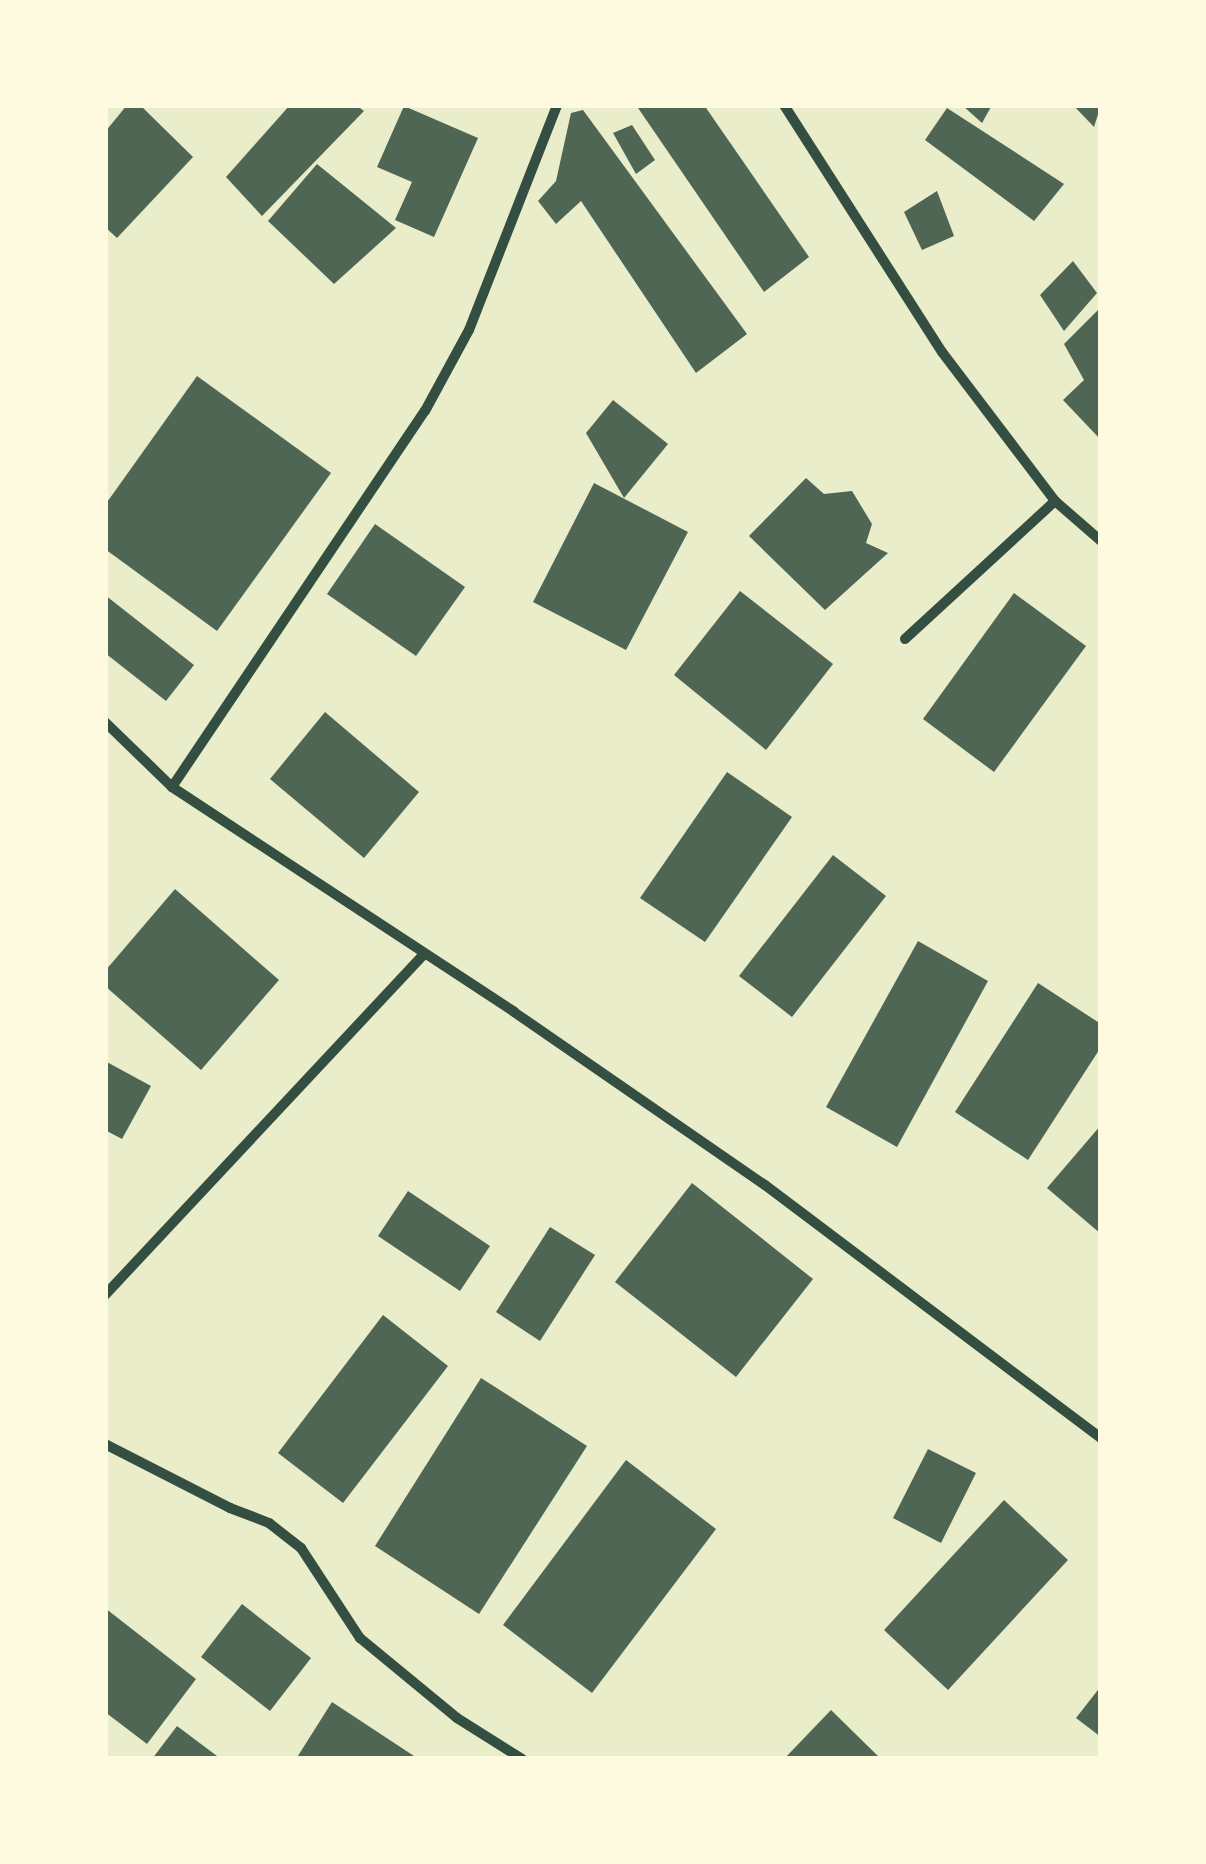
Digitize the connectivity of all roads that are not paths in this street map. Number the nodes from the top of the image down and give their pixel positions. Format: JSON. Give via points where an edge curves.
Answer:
{"nodes":[{"id":1,"x":557,"y":105,"type":"edge"},
{"id":2,"x":784,"y":105,"type":"edge"},
{"id":3,"x":1055,"y":500,"type":"junction"},
{"id":4,"x":1101,"y":541,"type":"edge"},
{"id":5,"x":905,"y":639,"type":"dead end"},
{"id":6,"x":105,"y":722,"type":"edge"},
{"id":7,"x":172,"y":787,"type":"junction"},
{"id":8,"x":424,"y":954,"type":"junction"},
{"id":9,"x":105,"y":1294,"type":"edge"},
{"id":10,"x":1101,"y":1438,"type":"edge"},
{"id":11,"x":105,"y":1444,"type":"edge"},
{"id":12,"x":522,"y":1759,"type":"edge"}],
"edges":[{"from":1,"to":7,"type":"street","via":[[475,314],[425,411]]},
{"from":2,"to":3,"type":"street","via":[[942,352]]},
{"from":3,"to":4,"type":"street"},
{"from":3,"to":5,"type":"street"},
{"from":6,"to":7,"type":"street"},
{"from":7,"to":8,"type":"street"},
{"from":8,"to":9,"type":"street"},
{"from":8,"to":10,"type":"street","via":[[765,1185]]},
{"from":11,"to":12,"type":"street","via":[[268,1523],[301,1548],[360,1638],[457,1718]]}]}
